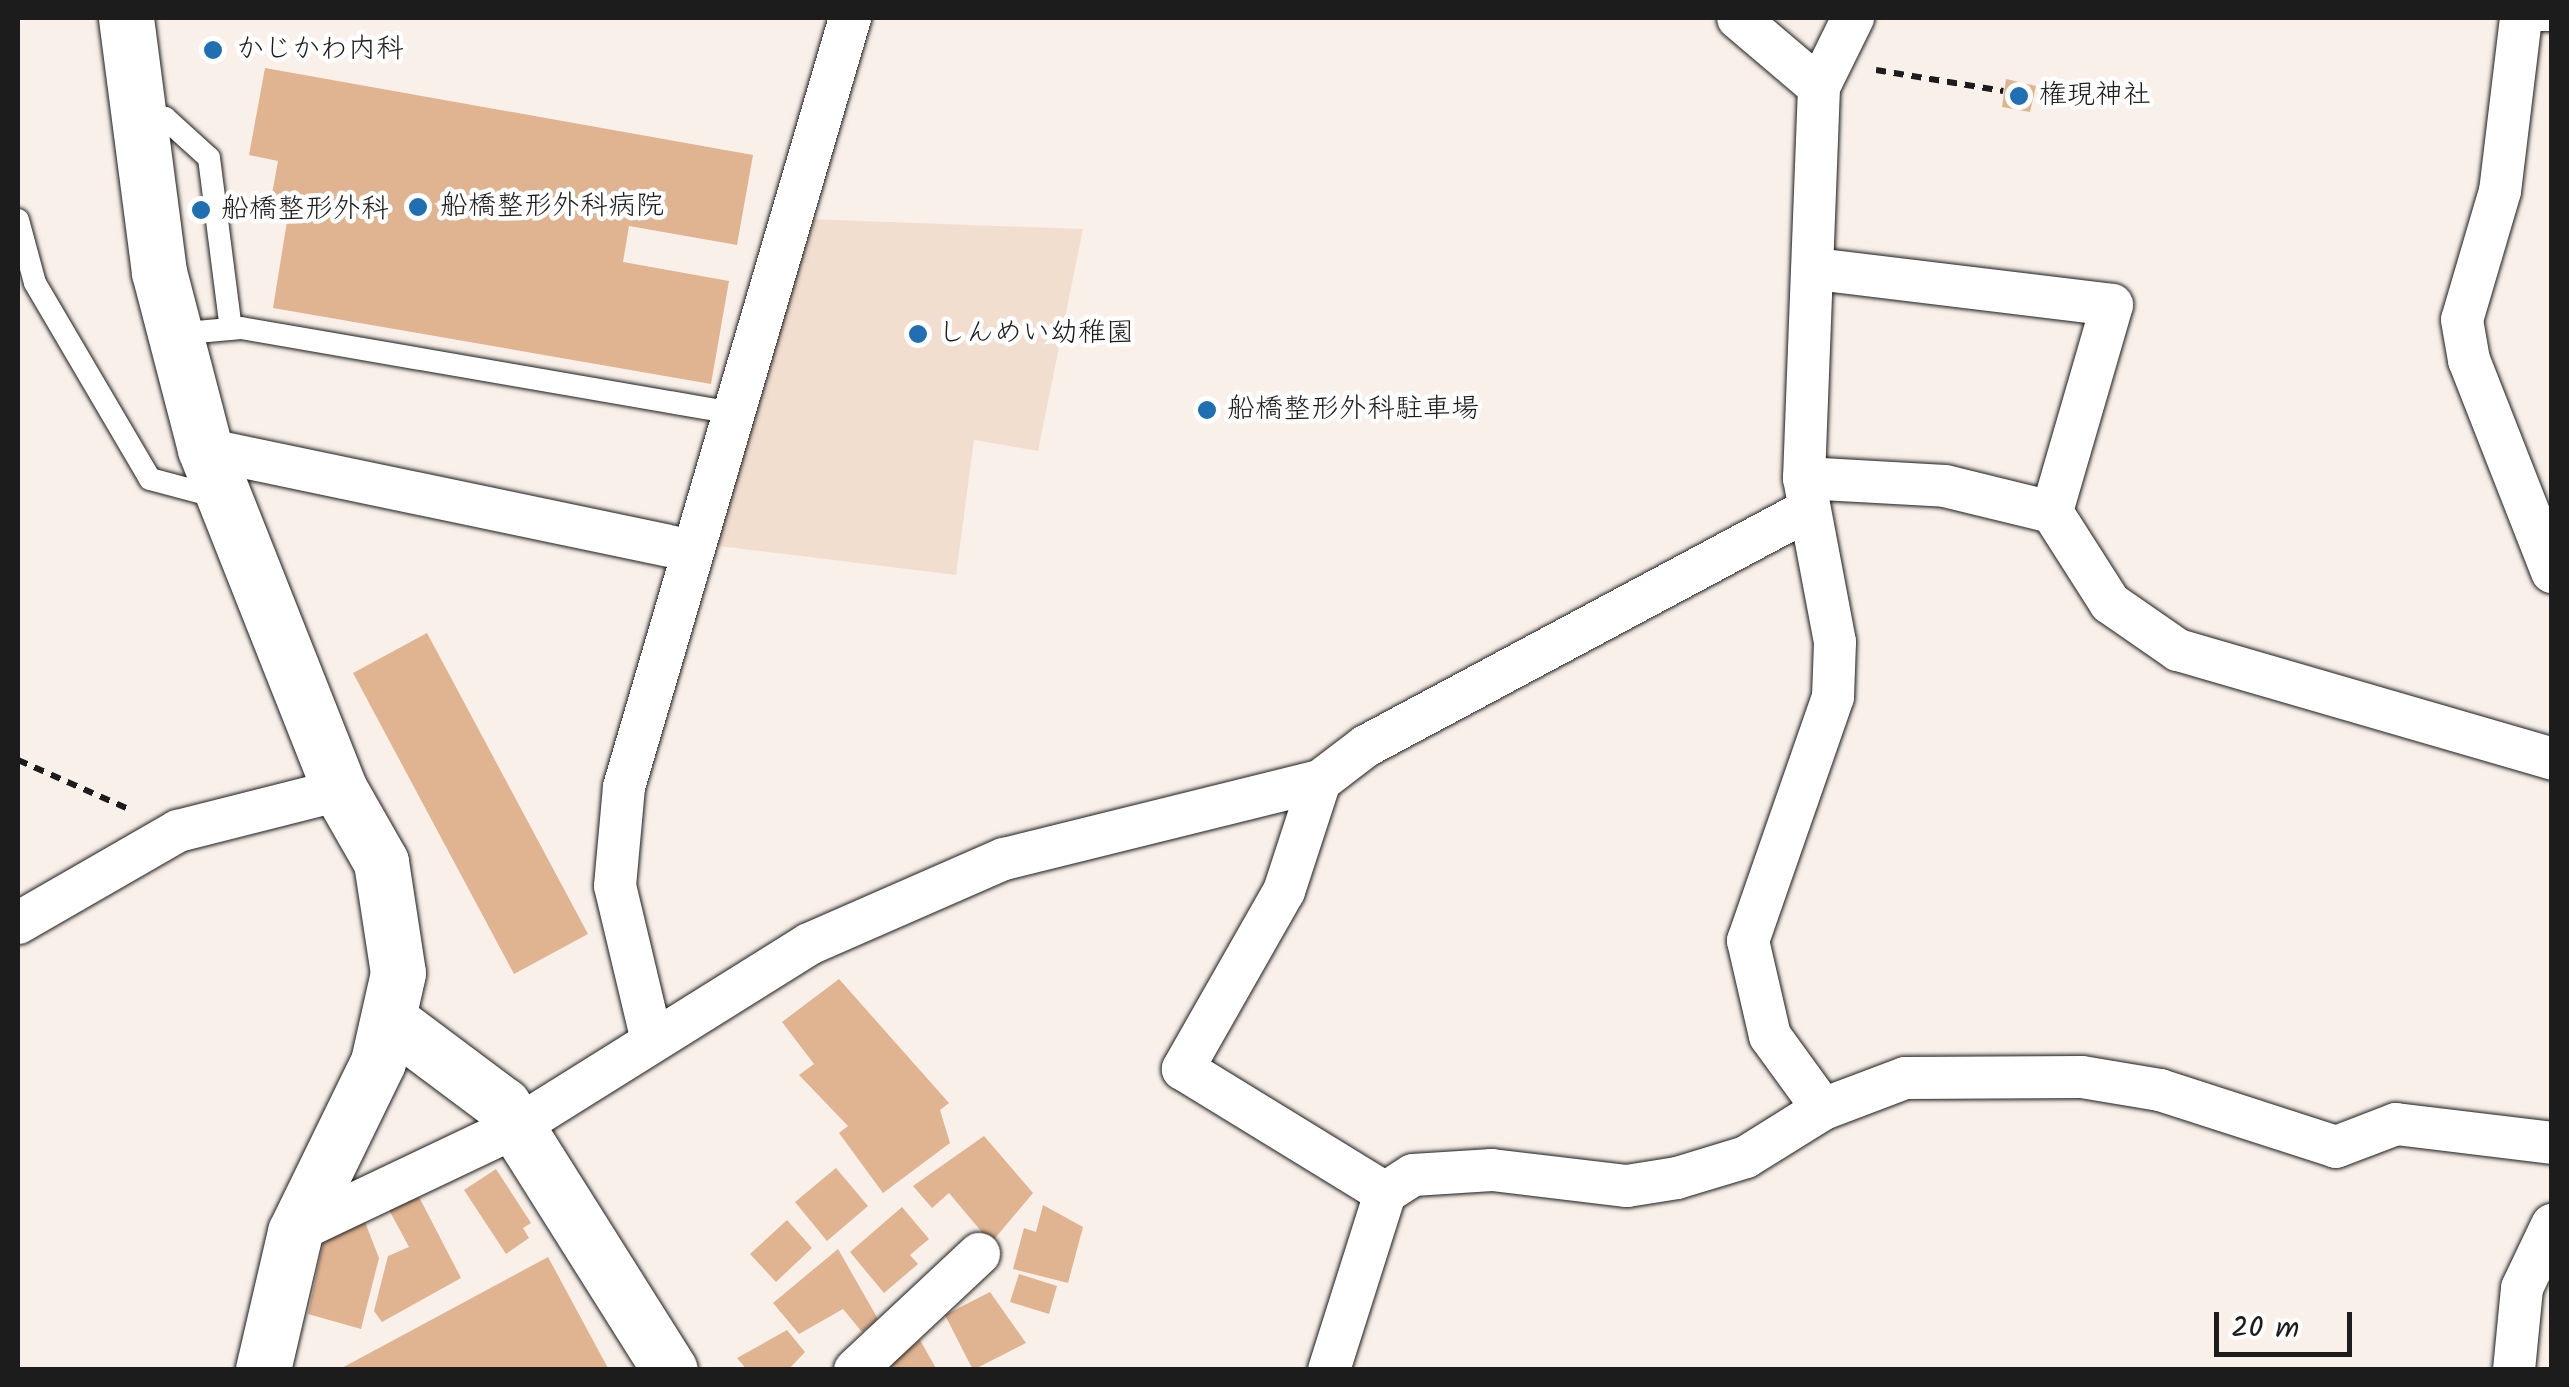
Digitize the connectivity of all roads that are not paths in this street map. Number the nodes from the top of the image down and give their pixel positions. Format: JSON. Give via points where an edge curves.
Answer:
{"nodes":[{"id":1,"x":126,"y":18,"type":"edge"},
{"id":2,"x":850,"y":18,"type":"edge"},
{"id":3,"x":1738,"y":18,"type":"edge"},
{"id":4,"x":1853,"y":18,"type":"edge"},
{"id":5,"x":2531,"y":19,"type":"edge"},
{"id":6,"x":1827,"y":75,"type":"junction"},
{"id":7,"x":134,"y":110,"type":"junction"},
{"id":8,"x":18,"y":220,"type":"edge"},
{"id":9,"x":1816,"y":269,"type":"junction"},
{"id":10,"x":231,"y":329,"type":"junction"},
{"id":11,"x":175,"y":334,"type":"junction"},
{"id":12,"x":732,"y":412,"type":"junction"},
{"id":13,"x":214,"y":473,"type":"junction"},
{"id":14,"x":1804,"y":495,"type":"junction"},
{"id":15,"x":2052,"y":512,"type":"junction"},
{"id":16,"x":690,"y":550,"type":"junction"},
{"id":17,"x":2552,"y":572,"type":"edge"},
{"id":18,"x":2552,"y":758,"type":"edge"},
{"id":19,"x":1320,"y":781,"type":"junction"},
{"id":20,"x":340,"y":790,"type":"junction"},
{"id":21,"x":18,"y":923,"type":"edge"},
{"id":22,"x":392,"y":1022,"type":"junction"},
{"id":23,"x":652,"y":1040,"type":"junction"},
{"id":24,"x":1823,"y":1109,"type":"junction"},
{"id":25,"x":518,"y":1126,"type":"junction"},
{"id":26,"x":2552,"y":1143,"type":"edge"},
{"id":27,"x":1385,"y":1193,"type":"junction"},
{"id":28,"x":2552,"y":1225,"type":"edge"},
{"id":29,"x":295,"y":1232,"type":"junction"},
{"id":30,"x":979,"y":1254,"type":"dead end"},
{"id":31,"x":262,"y":1370,"type":"edge"},
{"id":32,"x":670,"y":1370,"type":"edge"},
{"id":33,"x":854,"y":1370,"type":"edge"},
{"id":34,"x":1329,"y":1370,"type":"edge"},
{"id":35,"x":2514,"y":1370,"type":"edge"}],
"edges":[{"from":1,"to":7,"type":"street"},
{"from":2,"to":12,"type":"street"},
{"from":3,"to":6,"type":"street"},
{"from":4,"to":6,"type":"street"},
{"from":5,"to":17,"type":"street","via":[[2500,191],[2462,320],[2469,360]]},
{"from":6,"to":9,"type":"street"},
{"from":7,"to":10,"type":"lane","via":[[165,118],[208,158]]},
{"from":7,"to":11,"type":"street"},
{"from":8,"to":13,"type":"lane","via":[[35,283],[150,479]]},
{"from":9,"to":14,"type":"street"},
{"from":9,"to":15,"type":"street","via":[[2112,305]]},
{"from":10,"to":11,"type":"lane"},
{"from":10,"to":12,"type":"lane"},
{"from":11,"to":13,"type":"street"},
{"from":12,"to":16,"type":"street"},
{"from":13,"to":16,"type":"street"},
{"from":13,"to":20,"type":"street"},
{"from":14,"to":15,"type":"street","via":[[1946,486]]},
{"from":14,"to":19,"type":"street","via":[[1366,746]]},
{"from":14,"to":24,"type":"street","via":[[1835,642],[1833,697],[1748,940],[1770,1036]]},
{"from":15,"to":18,"type":"street","via":[[2110,603],[2178,650]]},
{"from":16,"to":23,"type":"street","via":[[624,787],[615,886]]},
{"from":19,"to":23,"type":"street","via":[[1004,859],[809,944]]},
{"from":19,"to":27,"type":"street","via":[[1284,891],[1183,1069]]},
{"from":20,"to":21,"type":"street","via":[[178,831]]},
{"from":20,"to":22,"type":"street","via":[[381,862],[398,973]]},
{"from":22,"to":25,"type":"street","via":[[421,1050],[484,1084]]},
{"from":22,"to":29,"type":"street"},
{"from":23,"to":25,"type":"street"},
{"from":24,"to":26,"type":"street","via":[[1905,1078],[1989,1072],[2160,1090],[2336,1147],[2396,1124]]},
{"from":24,"to":27,"type":"street","via":[[1746,1157],[1677,1178],[1627,1186],[1444,1168]]},
{"from":25,"to":29,"type":"street"},
{"from":25,"to":32,"type":"street"},
{"from":27,"to":34,"type":"street"},
{"from":28,"to":35,"type":"street","via":[[2522,1288]]},
{"from":29,"to":31,"type":"street"},
{"from":30,"to":33,"type":"street"}]}
